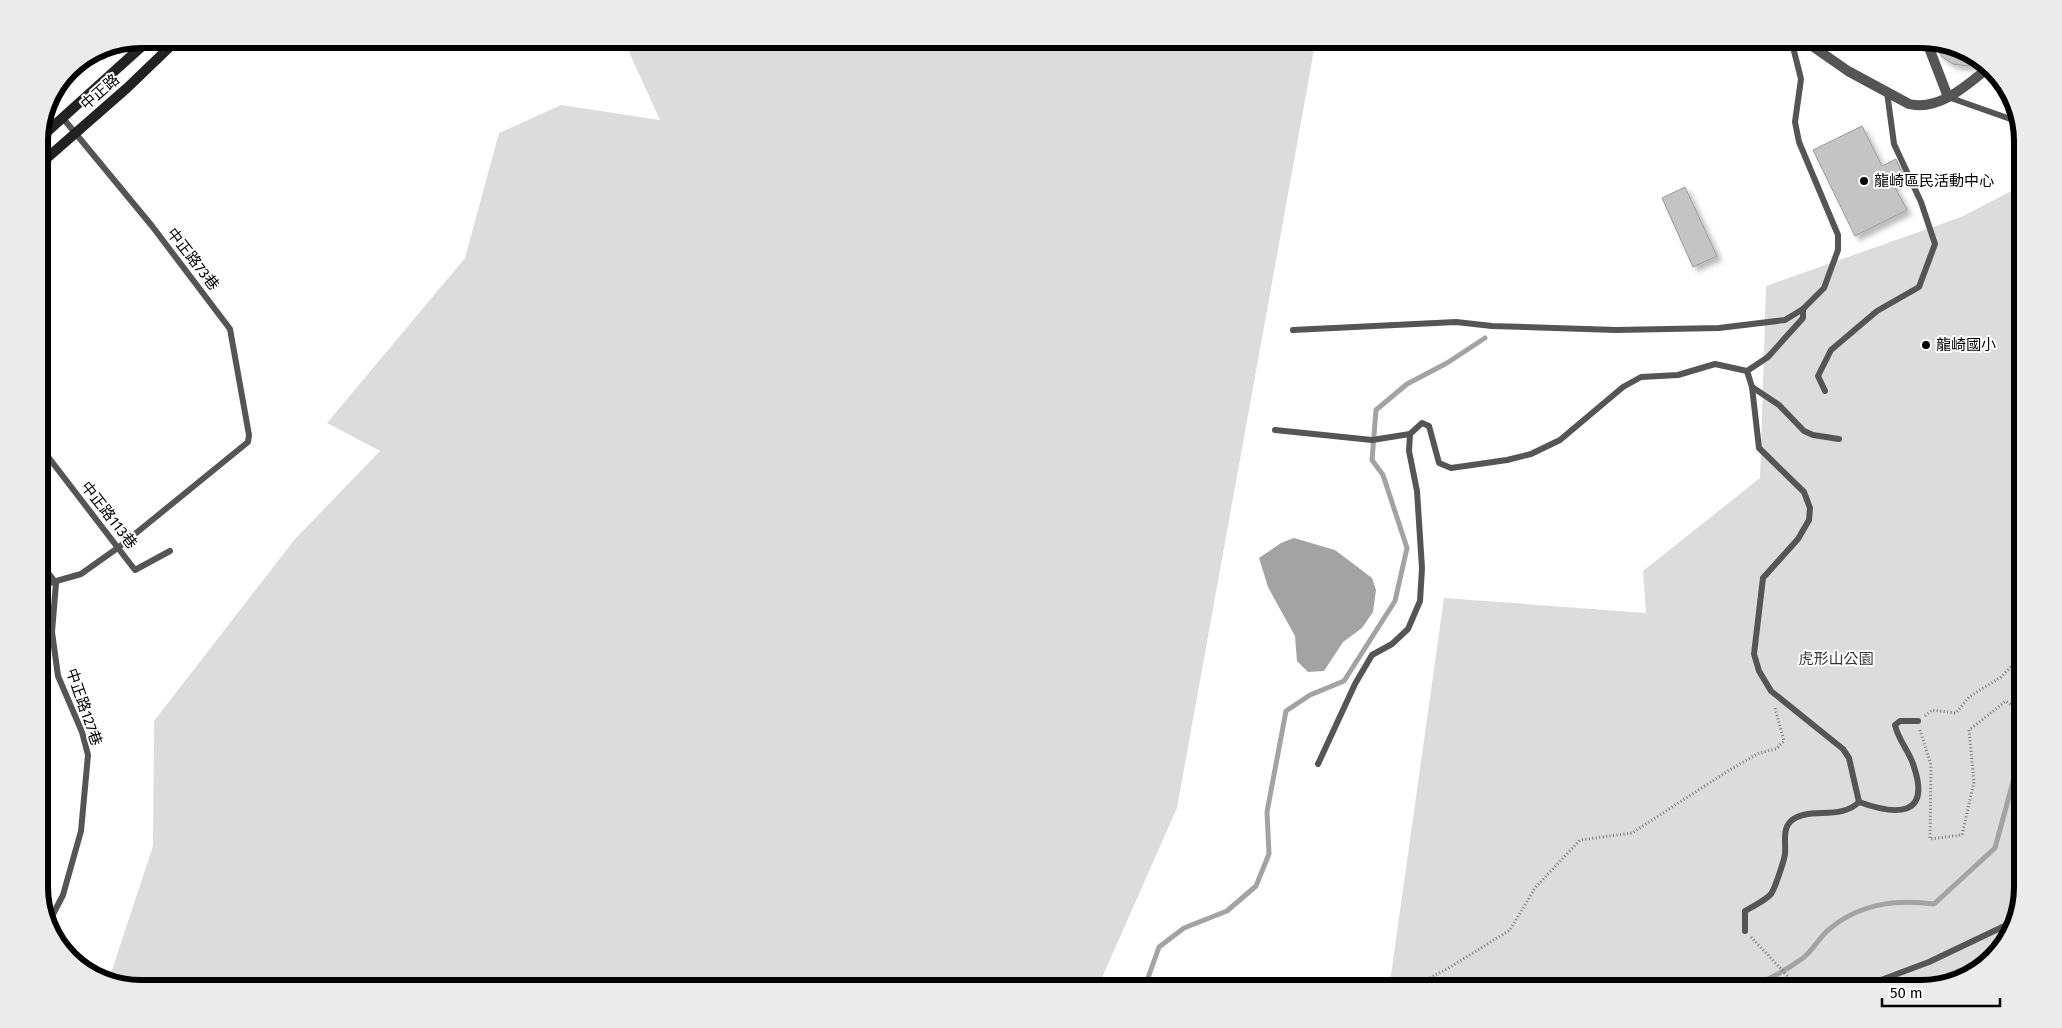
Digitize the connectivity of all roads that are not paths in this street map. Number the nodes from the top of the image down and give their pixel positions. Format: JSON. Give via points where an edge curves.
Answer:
{"nodes":[{"id":1,"x":140,"y":48,"type":"edge"},
{"id":2,"x":169,"y":48,"type":"edge"},
{"id":3,"x":1793,"y":48,"type":"edge"},
{"id":4,"x":1815,"y":48,"type":"edge"},
{"id":5,"x":1929,"y":48,"type":"edge"},
{"id":6,"x":1983,"y":71,"type":"edge"},
{"id":7,"x":1886,"y":92,"type":"junction"},
{"id":8,"x":1948,"y":96,"type":"junction"},
{"id":9,"x":62,"y":117,"type":"junction"},
{"id":10,"x":2012,"y":119,"type":"edge"},
{"id":11,"x":48,"y":130,"type":"edge"},
{"id":12,"x":75,"y":133,"type":"junction"},
{"id":13,"x":48,"y":157,"type":"edge"},
{"id":14,"x":1803,"y":309,"type":"junction"},
{"id":15,"x":1293,"y":330,"type":"dead end"},
{"id":16,"x":1747,"y":371,"type":"junction"},
{"id":17,"x":1752,"y":388,"type":"junction"},
{"id":18,"x":1825,"y":391,"type":"dead end"},
{"id":19,"x":1275,"y":430,"type":"dead end"},
{"id":20,"x":1410,"y":434,"type":"junction"},
{"id":21,"x":1839,"y":439,"type":"dead end"},
{"id":22,"x":48,"y":456,"type":"edge"},
{"id":23,"x":119,"y":547,"type":"junction"},
{"id":24,"x":170,"y":551,"type":"dead end"},
{"id":25,"x":48,"y":573,"type":"edge"},
{"id":26,"x":56,"y":583,"type":"junction"},
{"id":27,"x":48,"y":584,"type":"edge"},
{"id":28,"x":1918,"y":721,"type":"road end"},
{"id":29,"x":1318,"y":764,"type":"dead end"},
{"id":30,"x":1859,"y":802,"type":"junction"},
{"id":31,"x":52,"y":915,"type":"edge"},
{"id":32,"x":2006,"y":926,"type":"edge"},
{"id":33,"x":1745,"y":931,"type":"road end"},
{"id":34,"x":1881,"y":980,"type":"edge"}],
"edges":[{"from":1,"to":9,"type":"main road","name":"中正路"},
{"from":2,"to":12,"type":"main road","name":"中正路"},
{"from":3,"to":14,"type":"lane","via":[[1801,79],[1795,122],[1799,142],[1838,235],[1838,250],[1824,288]]},
{"from":4,"to":7,"type":"street"},
{"from":5,"to":8,"type":"street"},
{"from":6,"to":8,"type":"street"},
{"from":7,"to":8,"type":"street","via":[[1919,106],[1937,103]]},
{"from":7,"to":18,"type":"lane","via":[[1894,144],[1921,202],[1935,244],[1919,287],[1877,311],[1831,350],[1818,376]]},
{"from":8,"to":10,"type":"lane"},
{"from":9,"to":11,"type":"main road","name":"中正路"},
{"from":9,"to":12,"type":"lane","name":"中正路73巷"},
{"from":12,"to":13,"type":"main road","name":"中正路"},
{"from":12,"to":23,"type":"lane","name":"中正路73巷","via":[[230,329],[249,435],[248,442]]},
{"from":14,"to":15,"type":"lane","via":[[1785,320],[1719,328],[1616,330],[1456,322]]},
{"from":14,"to":16,"type":"lane","via":[[1803,318],[1768,357]]},
{"from":16,"to":17,"type":"lane"},
{"from":16,"to":20,"type":"lane","via":[[1715,364],[1678,375],[1640,377],[1623,387],[1560,440],[1531,454],[1507,460],[1451,468],[1439,463],[1429,426],[1422,423]]},
{"from":17,"to":21,"type":"lane","via":[[1779,405],[1804,431]]},
{"from":17,"to":30,"type":"lane","via":[[1759,448],[1804,492],[1810,508],[1809,520],[1798,539],[1764,578],[1754,654],[1771,691],[1843,748],[1849,758]]},
{"from":19,"to":20,"type":"lane","via":[[1372,440]]},
{"from":20,"to":29,"type":"lane","via":[[1422,568],[1420,601],[1408,629],[1392,644],[1372,655]]},
{"from":22,"to":23,"type":"lane","name":"中正路113巷"},
{"from":23,"to":24,"type":"lane","name":"中正路113巷","via":[[135,570]]},
{"from":23,"to":26,"type":"lane","via":[[81,574]]},
{"from":25,"to":26,"type":"lane"},
{"from":26,"to":27,"type":"lane"},
{"from":26,"to":31,"type":"lane","name":"中正路127巷","via":[[52,632],[58,676],[82,732],[88,755],[81,831],[63,895]]},
{"from":28,"to":30,"type":"lane","via":[[1900,720],[1895,725],[1914,767],[1919,798],[1916,804],[1909,808],[1882,810]]},
{"from":30,"to":33,"type":"lane","via":[[1853,808],[1798,816],[1789,822],[1785,833],[1785,856],[1771,894],[1745,911]]},
{"from":32,"to":34,"type":"lane"}]}
